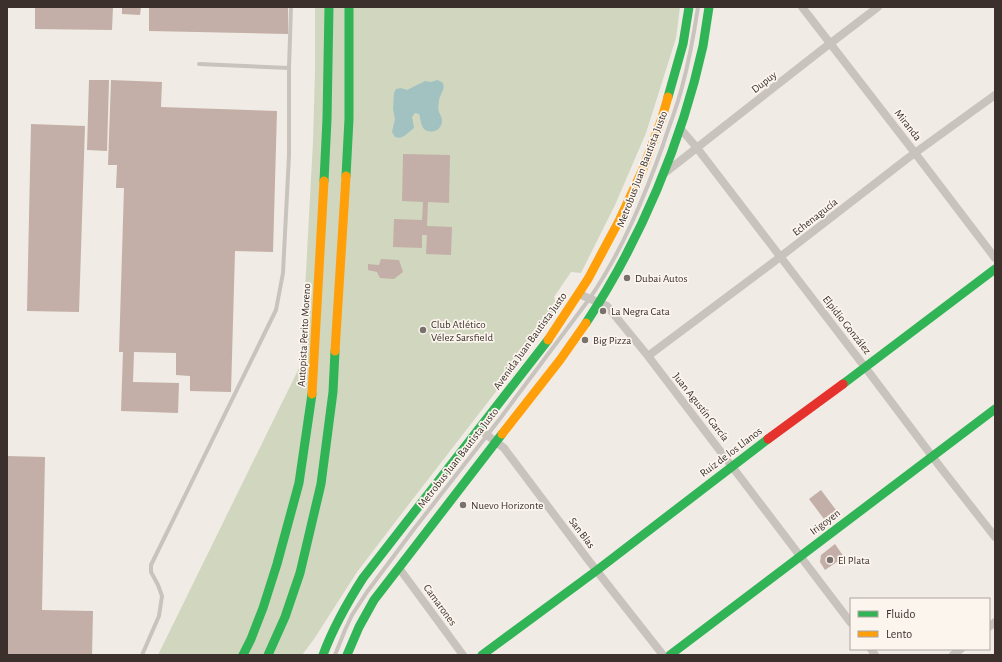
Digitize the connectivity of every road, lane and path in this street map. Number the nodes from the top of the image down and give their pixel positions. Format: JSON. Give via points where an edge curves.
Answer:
{"nodes":[{"id":1,"x":291,"y":7,"type":"edge"},
{"id":2,"x":329,"y":7,"type":"edge"},
{"id":3,"x":350,"y":7,"type":"edge"},
{"id":4,"x":689,"y":7,"type":"edge"},
{"id":5,"x":698,"y":7,"type":"edge"},
{"id":6,"x":709,"y":7,"type":"edge"},
{"id":7,"x":802,"y":7,"type":"edge"},
{"id":8,"x":878,"y":7,"type":"edge"},
{"id":9,"x":830,"y":44,"type":"junction"},
{"id":10,"x":198,"y":64,"type":"dead end"},
{"id":11,"x":289,"y":68,"type":"junction"},
{"id":12,"x":995,"y":95,"type":"edge"},
{"id":13,"x":680,"y":128,"type":"junction"},
{"id":14,"x":697,"y":148,"type":"junction"},
{"id":15,"x":915,"y":153,"type":"junction"},
{"id":16,"x":663,"y":174,"type":"junction"},
{"id":17,"x":780,"y":257,"type":"junction"},
{"id":18,"x":995,"y":258,"type":"edge"},
{"id":19,"x":995,"y":269,"type":"edge"},
{"id":20,"x":579,"y":294,"type":"junction"},
{"id":21,"x":590,"y":298,"type":"junction"},
{"id":22,"x":599,"y":303,"type":"junction"},
{"id":23,"x":648,"y":356,"type":"junction"},
{"id":24,"x":865,"y":368,"type":"junction"},
{"id":25,"x":995,"y":409,"type":"edge"},
{"id":26,"x":479,"y":430,"type":"junction"},
{"id":27,"x":487,"y":436,"type":"junction"},
{"id":28,"x":496,"y":442,"type":"junction"},
{"id":29,"x":932,"y":456,"type":"junction"},
{"id":30,"x":732,"y":466,"type":"junction"},
{"id":31,"x":995,"y":537,"type":"edge"},
{"id":32,"x":800,"y":556,"type":"junction"},
{"id":33,"x":399,"y":568,"type":"junction"},
{"id":34,"x":596,"y":571,"type":"junction"},
{"id":35,"x":850,"y":622,"type":"edge"},
{"id":36,"x":326,"y":645,"type":"junction"},
{"id":37,"x":142,"y":655,"type":"edge"},
{"id":38,"x":243,"y":655,"type":"edge"},
{"id":39,"x":268,"y":655,"type":"edge"},
{"id":40,"x":319,"y":655,"type":"edge"},
{"id":41,"x":323,"y":655,"type":"edge"},
{"id":42,"x":335,"y":655,"type":"edge"},
{"id":43,"x":347,"y":655,"type":"edge"},
{"id":44,"x":463,"y":655,"type":"edge"},
{"id":45,"x":482,"y":655,"type":"edge"},
{"id":46,"x":663,"y":655,"type":"edge"},
{"id":47,"x":670,"y":655,"type":"edge"}],
"edges":[{"from":1,"to":11,"type":"lane"},
{"from":2,"to":38,"type":"main road","name":"Autopista Perito Moreno","via":[[328,119],[313,390],[299,483],[263,608]]},
{"from":3,"to":39,"type":"main road","via":[[349,119],[333,392],[321,484],[300,572],[285,617]]},
{"from":4,"to":20,"type":"main road","name":"Avenida Juan Bautista Justo","via":[[683,44],[672,84],[643,169],[620,219]]},
{"from":5,"to":21,"type":"lane","name":"Metrobus Juan Bautista Justo","via":[[682,89],[654,169],[626,235]]},
{"from":6,"to":13,"type":"main road","via":[[701,51]]},
{"from":7,"to":9,"type":"street","name":"Miranda"},
{"from":8,"to":9,"type":"street","name":"Dupuy"},
{"from":9,"to":14,"type":"street","name":"Dupuy"},
{"from":9,"to":15,"type":"street","name":"Miranda"},
{"from":10,"to":11,"type":"lane"},
{"from":11,"to":37,"type":"lane","via":[[289,155],[283,273],[276,310],[151,565],[151,572],[162,596],[158,616]]},
{"from":12,"to":15,"type":"street","name":"Echenagucía"},
{"from":13,"to":14,"type":"street","name":"Elpidio González"},
{"from":13,"to":16,"type":"main road"},
{"from":14,"to":16,"type":"street","name":"Dupuy"},
{"from":14,"to":17,"type":"street","name":"Elpidio González"},
{"from":15,"to":17,"type":"street","name":"Echenagucía"},
{"from":15,"to":18,"type":"street","name":"Miranda"},
{"from":16,"to":22,"type":"main road","via":[[624,260]]},
{"from":17,"to":23,"type":"street","name":"Echenagucía"},
{"from":17,"to":24,"type":"street","name":"Elpidio González"},
{"from":19,"to":24,"type":"main road","name":"Ruiz de los Llanos"},
{"from":20,"to":21,"type":"street","name":"Juan Agustín García"},
{"from":20,"to":26,"type":"main road","name":"Avenida Juan Bautista Justo","via":[[550,337]]},
{"from":21,"to":22,"type":"street","name":"Juan Agustín García"},
{"from":21,"to":27,"type":"lane","name":"Metrobus Juan Bautista Justo"},
{"from":22,"to":23,"type":"street","name":"Juan Agustín García","via":[[607,306]]},
{"from":22,"to":28,"type":"main road","via":[[565,353]]},
{"from":23,"to":30,"type":"street","name":"Juan Agustín García"},
{"from":24,"to":29,"type":"street","name":"Elpidio González"},
{"from":24,"to":30,"type":"main road","name":"Ruiz de los Llanos"},
{"from":25,"to":29,"type":"main road","name":"Irigoyen"},
{"from":26,"to":27,"type":"street","name":"San Blas"},
{"from":26,"to":36,"type":"main road","name":"Avenida Juan Bautista Justo","via":[[364,578],[343,610]]},
{"from":27,"to":28,"type":"street","name":"San Blas"},
{"from":27,"to":42,"type":"lane","name":"Metrobus Juan Bautista Justo","via":[[363,598],[348,622]]},
{"from":28,"to":33,"type":"main road"},
{"from":28,"to":34,"type":"street","name":"San Blas","via":[[504,448]]},
{"from":29,"to":31,"type":"street","name":"Elpidio González"},
{"from":29,"to":32,"type":"main road","name":"Irigoyen"},
{"from":30,"to":32,"type":"street","name":"Juan Agustín García"},
{"from":30,"to":34,"type":"main road","name":"Ruiz de los Llanos"},
{"from":32,"to":35,"type":"street","name":"Juan Agustín García"},
{"from":32,"to":47,"type":"main road","name":"Irigoyen"},
{"from":33,"to":43,"type":"main road","via":[[374,600],[354,636]]},
{"from":33,"to":44,"type":"street","name":"Camarones"},
{"from":34,"to":45,"type":"main road","name":"Ruiz de los Llanos"},
{"from":34,"to":46,"type":"street","name":"San Blas"},
{"from":36,"to":40,"type":"main road"},
{"from":36,"to":41,"type":"main road","name":"Avenida Juan Bautista Justo"}]}
